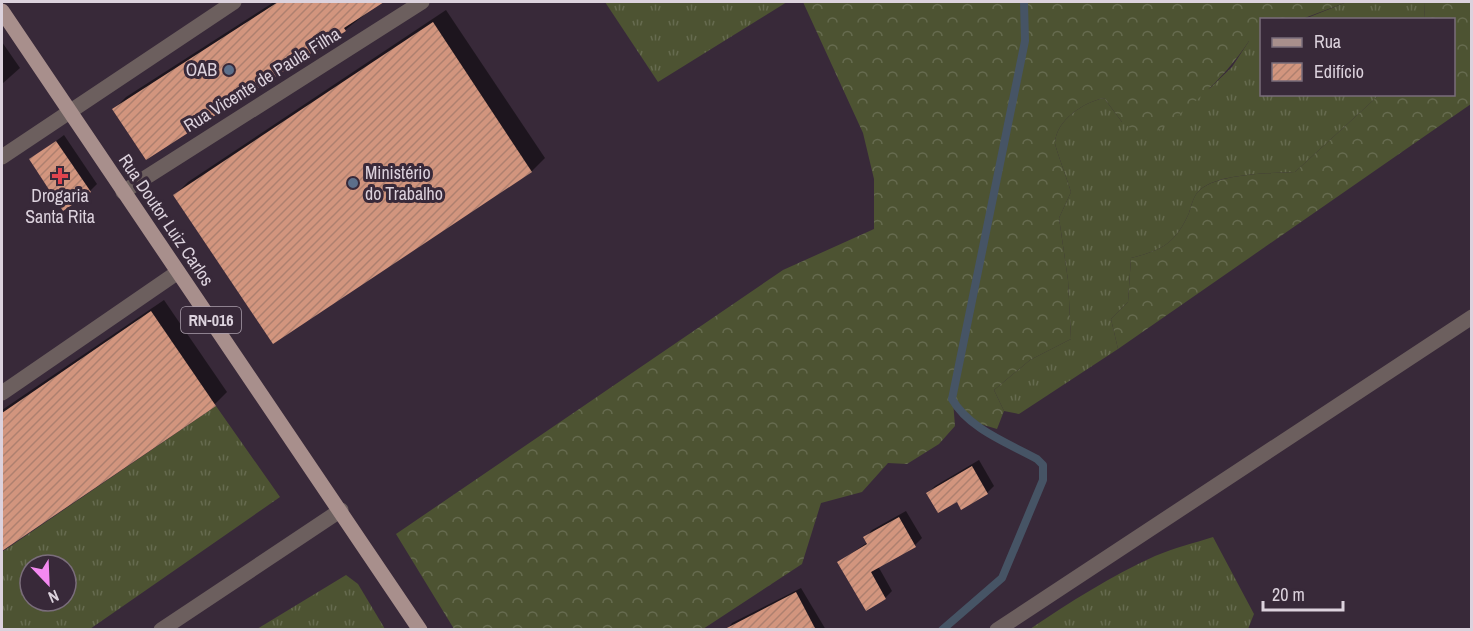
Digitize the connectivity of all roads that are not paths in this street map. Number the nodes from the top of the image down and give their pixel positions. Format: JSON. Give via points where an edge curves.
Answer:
{"nodes":[{"id":1,"x":234,"y":2,"type":"edge"},
{"id":2,"x":422,"y":2,"type":"edge"},
{"id":3,"x":2,"y":11,"type":"edge"},
{"id":4,"x":70,"y":113,"type":"junction"},
{"id":5,"x":2,"y":158,"type":"edge"},
{"id":6,"x":123,"y":192,"type":"junction"},
{"id":7,"x":178,"y":272,"type":"junction"},
{"id":8,"x":1472,"y":317,"type":"edge"},
{"id":9,"x":2,"y":393,"type":"edge"},
{"id":10,"x":341,"y":510,"type":"junction"},
{"id":11,"x":161,"y":630,"type":"edge"},
{"id":12,"x":420,"y":630,"type":"edge"},
{"id":13,"x":997,"y":630,"type":"edge"}],
"edges":[{"from":1,"to":4,"type":"street"},
{"from":2,"to":6,"type":"street","name":"Rua Vicente de Paula Filha"},
{"from":3,"to":4,"type":"main road","name":"Rua Doutor Luiz Carlos","number":"RN-016"},
{"from":4,"to":5,"type":"street"},
{"from":4,"to":6,"type":"main road","name":"Rua Doutor Luiz Carlos","number":"RN-016"},
{"from":6,"to":7,"type":"main road","name":"Rua Doutor Luiz Carlos","number":"RN-016"},
{"from":7,"to":9,"type":"street"},
{"from":7,"to":10,"type":"main road","name":"Rua Doutor Luiz Carlos","number":"RN-016"},
{"from":8,"to":13,"type":"street"},
{"from":10,"to":11,"type":"street"},
{"from":10,"to":12,"type":"main road","name":"Rua Doutor Luiz Carlos","number":"RN-016"}]}
